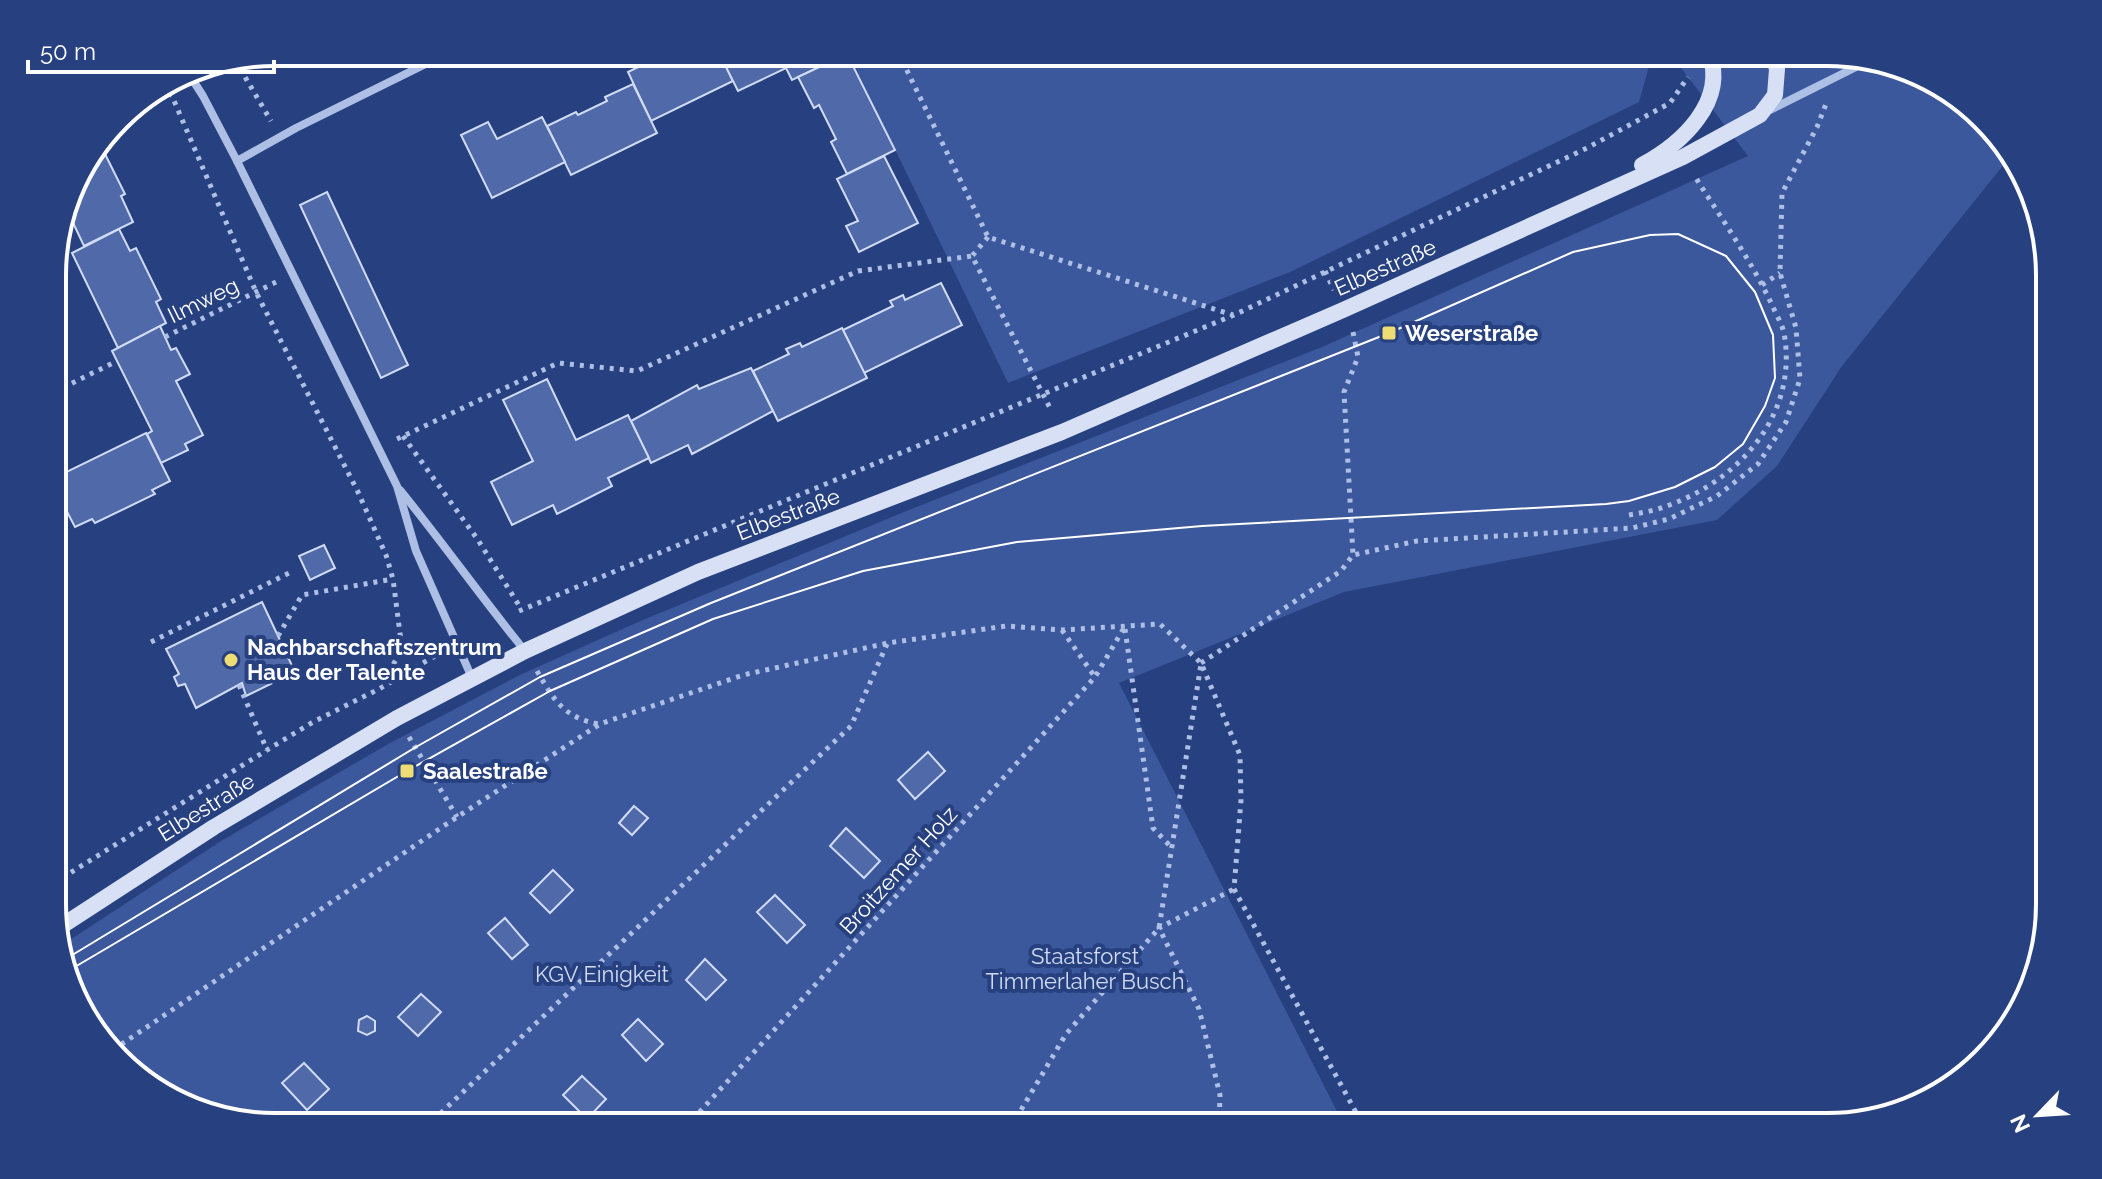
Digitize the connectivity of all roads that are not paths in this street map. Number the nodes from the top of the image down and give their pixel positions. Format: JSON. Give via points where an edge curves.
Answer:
{"nodes":[{"id":1,"x":422,"y":66,"type":"edge"},
{"id":2,"x":1711,"y":66,"type":"edge"},
{"id":3,"x":1776,"y":66,"type":"edge"},
{"id":4,"x":1854,"y":68,"type":"edge"},
{"id":5,"x":195,"y":83,"type":"edge"},
{"id":6,"x":1760,"y":115,"type":"junction"},
{"id":7,"x":237,"y":161,"type":"junction"},
{"id":8,"x":1571,"y":206,"type":"junction"},
{"id":9,"x":397,"y":486,"type":"junction"},
{"id":10,"x":525,"y":651,"type":"junction"},
{"id":11,"x":472,"y":678,"type":"junction"},
{"id":12,"x":67,"y":922,"type":"edge"}],
"edges":[{"from":1,"to":7,"type":"street"},
{"from":2,"to":8,"type":"street","via":[[1713,86],[1687,134]]},
{"from":3,"to":6,"type":"street","via":[[1775,95]]},
{"from":4,"to":6,"type":"street"},
{"from":5,"to":7,"type":"street"},
{"from":6,"to":8,"type":"street","via":[[1683,157]]},
{"from":7,"to":9,"type":"street"},
{"from":8,"to":10,"type":"street","name":"Elbestraße","via":[[1062,432],[698,572]]},
{"from":9,"to":10,"type":"street"},
{"from":9,"to":11,"type":"street","via":[[416,551]]},
{"from":10,"to":11,"type":"street","name":"Elbestraße"},
{"from":11,"to":12,"type":"street","name":"Elbestraße","via":[[214,827]]}]}
